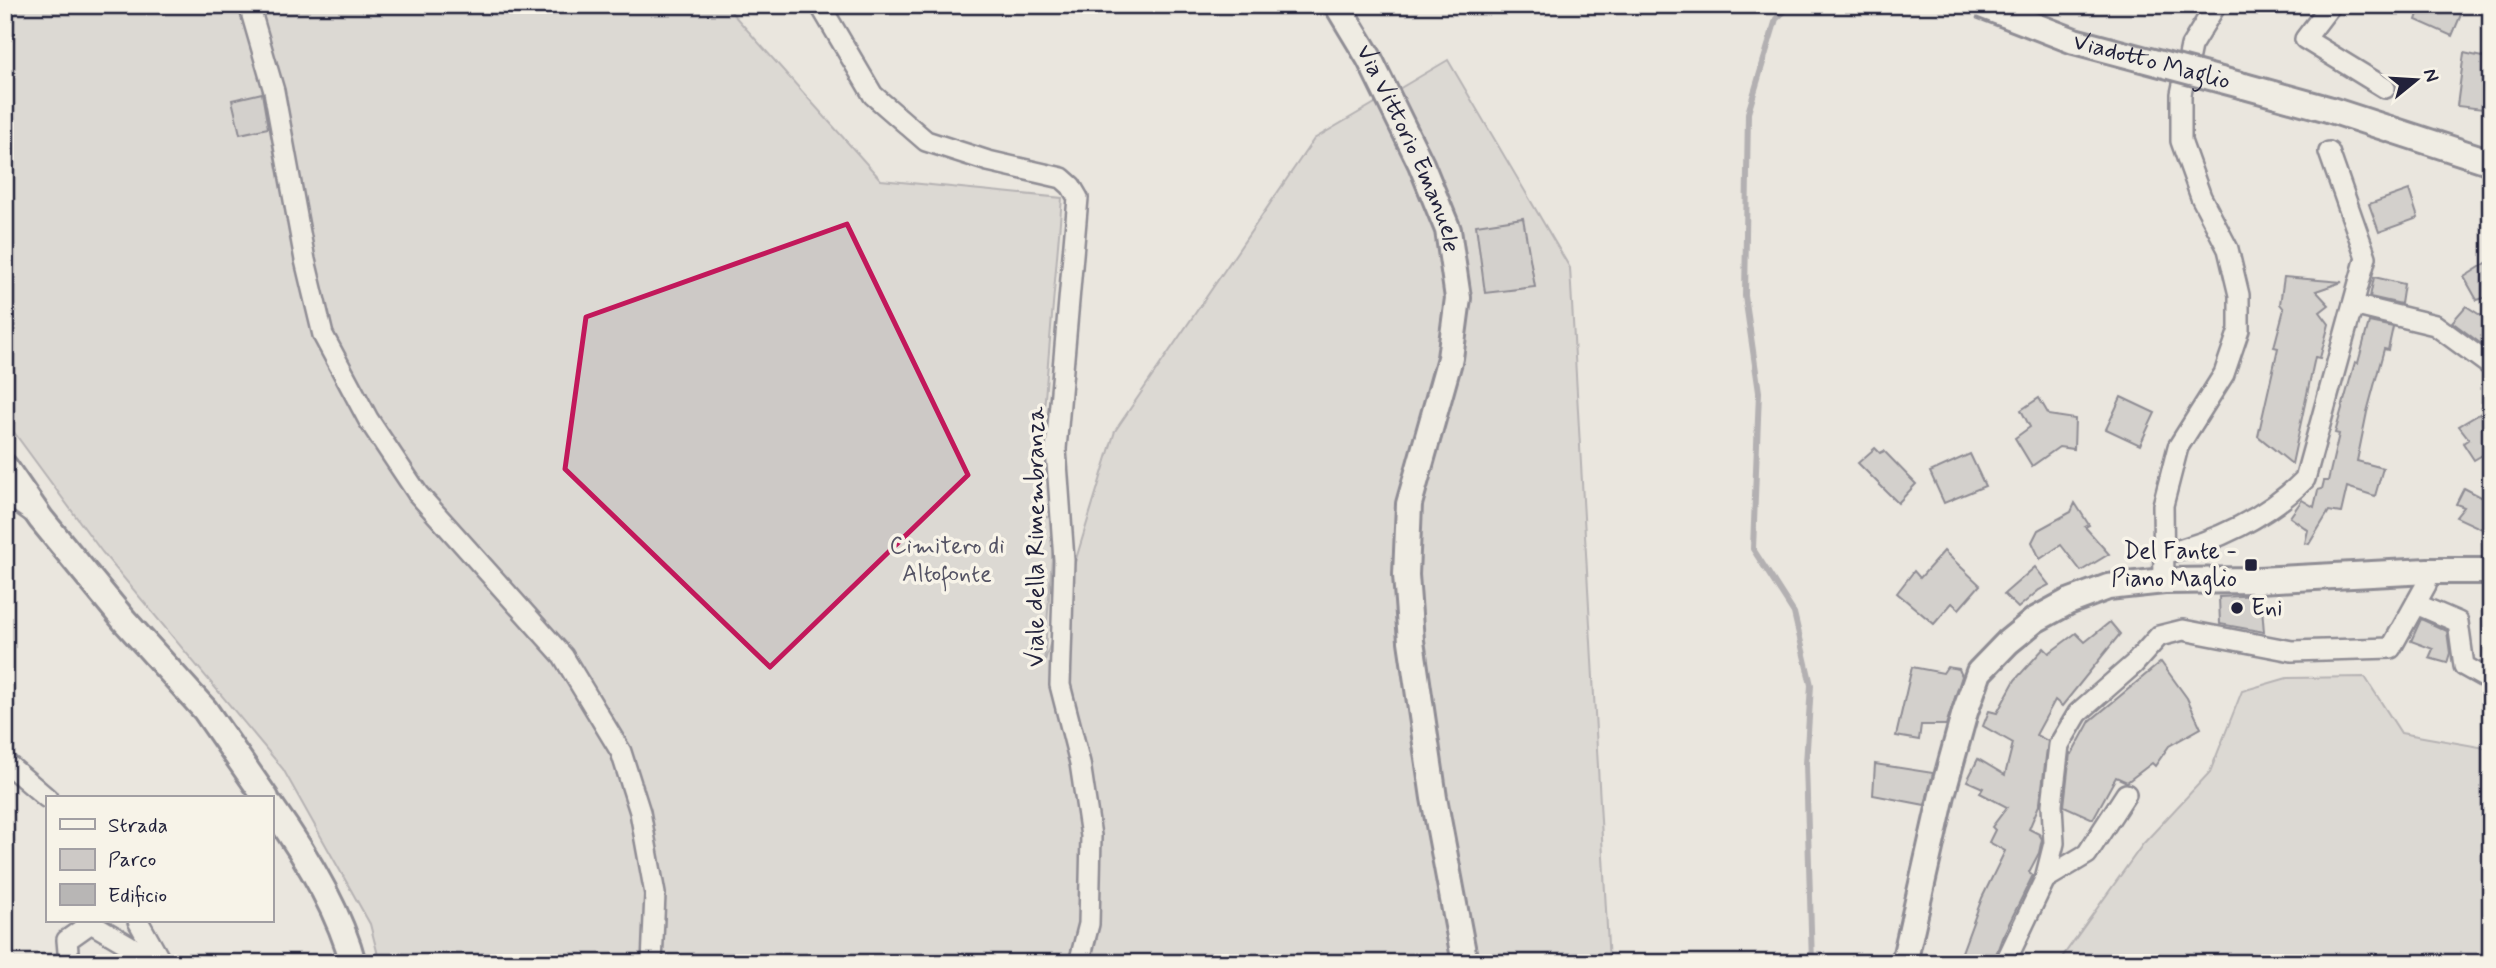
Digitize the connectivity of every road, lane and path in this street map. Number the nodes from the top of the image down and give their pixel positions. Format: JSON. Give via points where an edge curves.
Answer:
{"nodes":[{"id":1,"x":249,"y":5,"type":"edge"},
{"id":2,"x":820,"y":5,"type":"edge"},
{"id":3,"x":1337,"y":5,"type":"edge"},
{"id":4,"x":1981,"y":5,"type":"edge"},
{"id":5,"x":2216,"y":5,"type":"edge"},
{"id":6,"x":2331,"y":5,"type":"edge"},
{"id":7,"x":2385,"y":88,"type":"dead end"},
{"id":8,"x":2329,"y":152,"type":"dead end"},
{"id":9,"x":2491,"y":162,"type":"edge"},
{"id":10,"x":2353,"y":305,"type":"junction"},
{"id":11,"x":2491,"y":366,"type":"edge"},
{"id":12,"x":5,"y":467,"type":"edge"},
{"id":13,"x":5,"y":493,"type":"edge"},
{"id":14,"x":41,"y":519,"type":"junction"},
{"id":15,"x":2163,"y":554,"type":"junction"},
{"id":16,"x":2428,"y":571,"type":"junction"},
{"id":17,"x":2491,"y":571,"type":"edge"},
{"id":18,"x":2164,"y":581,"type":"junction"},
{"id":19,"x":2416,"y":604,"type":"junction"},
{"id":20,"x":2491,"y":681,"type":"edge"},
{"id":21,"x":5,"y":762,"type":"edge"},
{"id":22,"x":2126,"y":794,"type":"dead end"},
{"id":23,"x":265,"y":796,"type":"edge"},
{"id":24,"x":46,"y":798,"type":"edge"},
{"id":25,"x":273,"y":809,"type":"edge"},
{"id":26,"x":2045,"y":879,"type":"junction"},
{"id":27,"x":139,"y":922,"type":"edge"},
{"id":28,"x":69,"y":963,"type":"edge"},
{"id":29,"x":160,"y":963,"type":"edge"},
{"id":30,"x":353,"y":963,"type":"edge"},
{"id":31,"x":652,"y":963,"type":"edge"},
{"id":32,"x":1079,"y":963,"type":"edge"},
{"id":33,"x":1465,"y":963,"type":"edge"},
{"id":34,"x":1904,"y":963,"type":"edge"},
{"id":35,"x":2006,"y":963,"type":"edge"}],
"edges":[{"from":1,"to":31,"type":"street","via":[[274,91],[323,335],[368,419],[418,494],[563,656],[621,752],[640,812],[655,894]]},
{"from":2,"to":32,"type":"street","name":"Viale della Rimembranza","via":[[873,95],[926,141],[1062,178],[1078,198],[1056,449],[1064,560],[1060,685],[1080,763],[1091,836],[1089,924]]},
{"from":3,"to":33,"type":"main road","name":"Via Vittorio Emanuele","via":[[1369,58],[1421,164],[1448,230],[1458,298],[1451,358],[1409,504],[1406,575],[1434,798]]},
{"from":4,"to":9,"type":"main road","name":"Viadotto Maglio","bridge":true,"via":[[2074,41],[2328,109]]},
{"from":5,"to":15,"type":"street","via":[[2191,46],[2181,94],[2181,141],[2201,197],[2228,248],[2239,295],[2239,330],[2224,374],[2178,447],[2163,505]]},
{"from":6,"to":7,"type":"street","via":[[2305,38]]},
{"from":8,"to":10,"type":"street","via":[[2366,257]]},
{"from":10,"to":11,"type":"street","via":[[2435,325]]},
{"from":10,"to":15,"type":"street","via":[[2305,479],[2286,499],[2218,537]]},
{"from":12,"to":14,"type":"main road"},
{"from":13,"to":14,"type":"street"},
{"from":14,"to":23,"type":"main road","via":[[205,710]]},
{"from":15,"to":18,"type":"street"},
{"from":16,"to":17,"type":"main road"},
{"from":16,"to":18,"type":"main road"},
{"from":16,"to":19,"type":"street"},
{"from":18,"to":34,"type":"main road","via":[[2108,587],[2068,602],[2035,620],[1979,672],[1942,795]]},
{"from":19,"to":20,"type":"street","via":[[2458,622],[2464,666]]},
{"from":19,"to":26,"type":"street","via":[[2391,648],[2292,651],[2183,630],[2159,636],[2078,713],[2059,745],[2052,805],[2054,843]]},
{"from":21,"to":24,"type":"street"},
{"from":22,"to":26,"type":"street","via":[[2087,854]]},
{"from":25,"to":30,"type":"main road","via":[[299,845],[347,939]]},
{"from":26,"to":35,"type":"street"},
{"from":27,"to":29,"type":"street"},
{"from":28,"to":29,"type":"street","via":[[67,940],[92,923]]}]}
